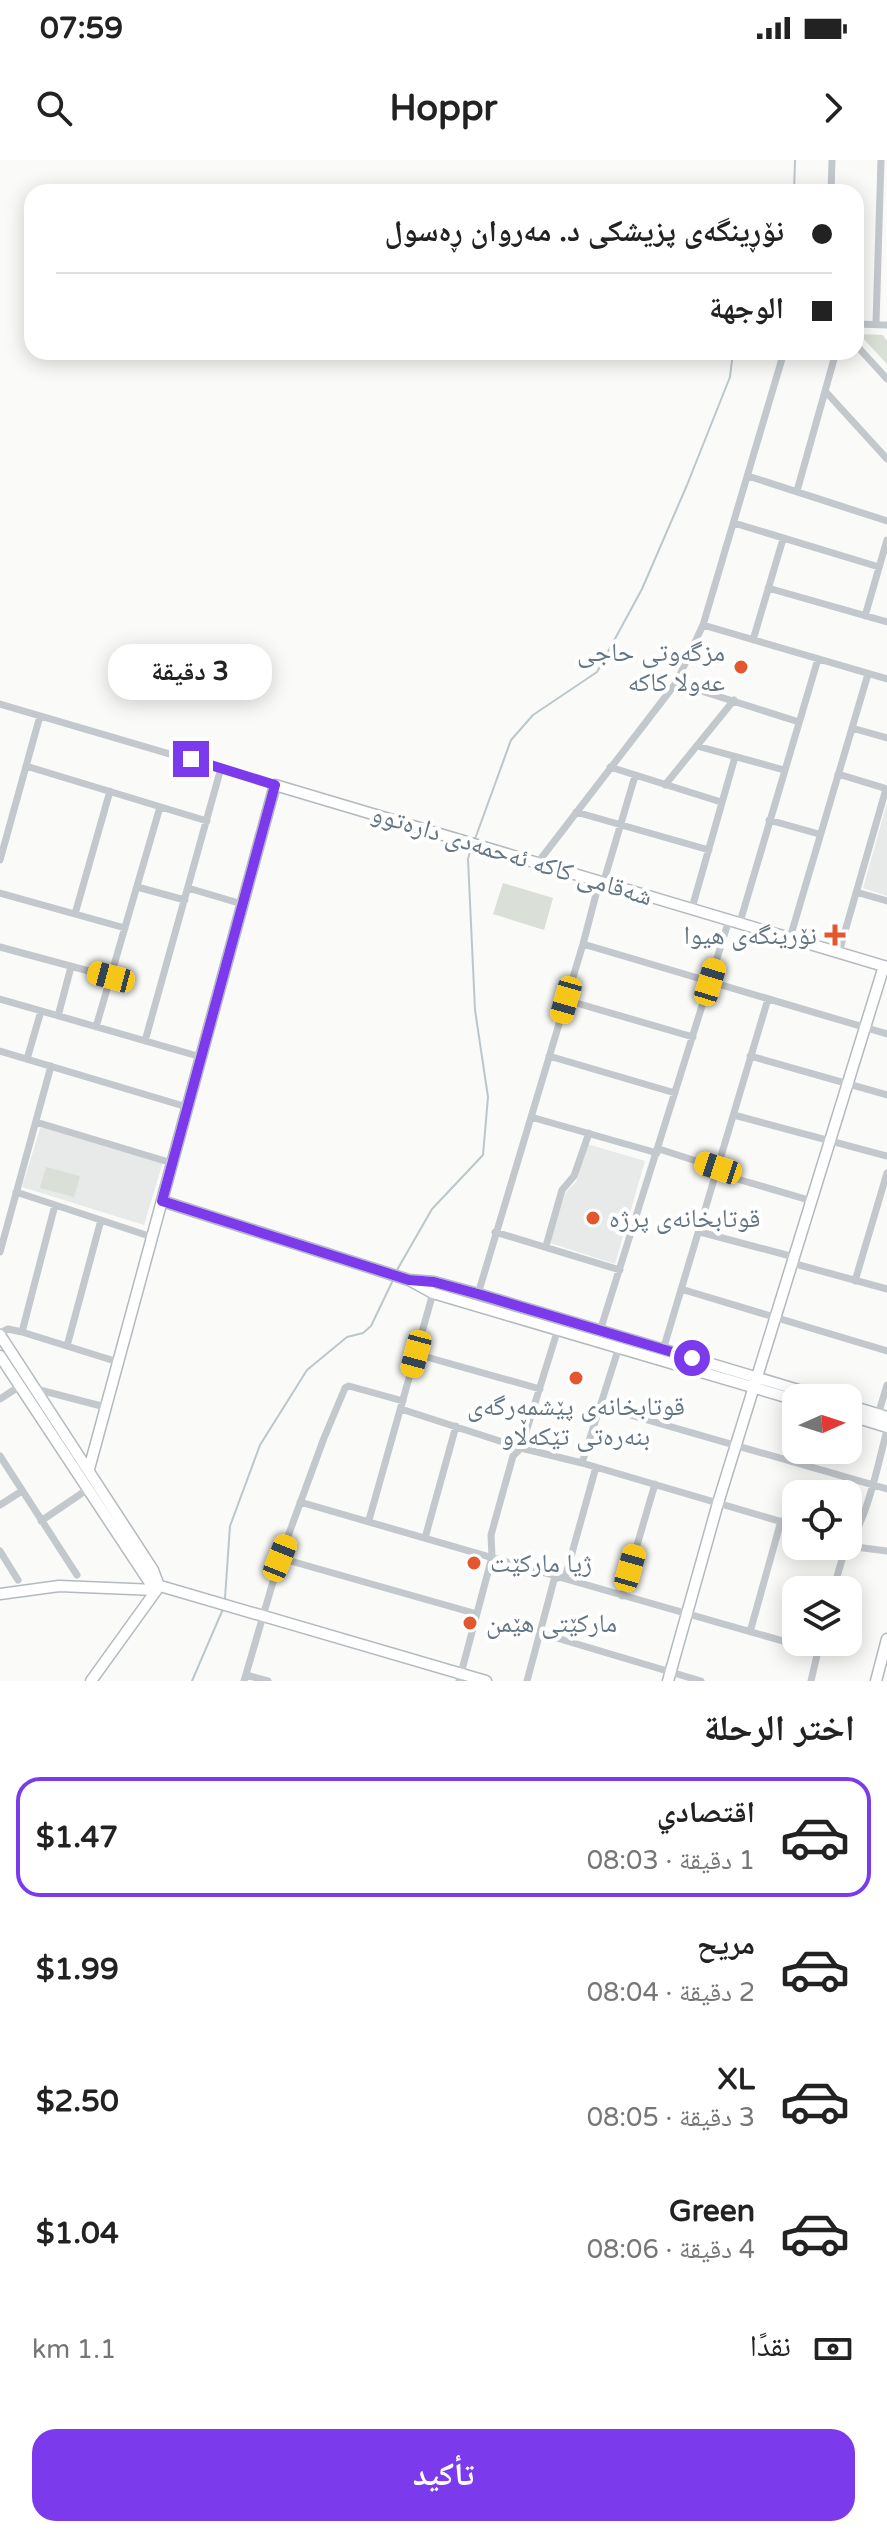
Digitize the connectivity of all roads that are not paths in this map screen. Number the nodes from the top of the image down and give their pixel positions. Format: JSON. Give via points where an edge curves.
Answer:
{"nodes":[{"id":1,"x":832,"y":160,"type":"edge"},
{"id":2,"x":881,"y":160,"type":"edge"},
{"id":3,"x":831,"y":184,"type":"edge"},
{"id":4,"x":864,"y":324,"type":"edge"},
{"id":5,"x":876,"y":324,"type":"junction"},
{"id":6,"x":887,"y":325,"type":"edge"},
{"id":7,"x":864,"y":354,"type":"edge"},
{"id":8,"x":782,"y":360,"type":"edge"},
{"id":9,"x":834,"y":360,"type":"edge"},
{"id":10,"x":887,"y":379,"type":"edge"},
{"id":11,"x":826,"y":392,"type":"junction"},
{"id":12,"x":887,"y":459,"type":"edge"},
{"id":13,"x":748,"y":476,"type":"junction"},
{"id":14,"x":797,"y":491,"type":"junction"},
{"id":15,"x":887,"y":521,"type":"edge"},
{"id":16,"x":734,"y":523,"type":"junction"},
{"id":17,"x":783,"y":539,"type":"junction"},
{"id":18,"x":887,"y":540,"type":"edge"},
{"id":19,"x":879,"y":567,"type":"junction"},
{"id":20,"x":768,"y":588,"type":"junction"},
{"id":21,"x":865,"y":616,"type":"junction"},
{"id":22,"x":887,"y":622,"type":"edge"},
{"id":23,"x":703,"y":625,"type":"junction"},
{"id":24,"x":753,"y":640,"type":"junction"},
{"id":25,"x":818,"y":659,"type":"junction"},
{"id":26,"x":868,"y":674,"type":"junction"},
{"id":27,"x":887,"y":679,"type":"edge"},
{"id":28,"x":676,"y":683,"type":"junction"},
{"id":29,"x":734,"y":700,"type":"junction"},
{"id":30,"x":0,"y":704,"type":"edge"},
{"id":31,"x":40,"y":716,"type":"junction"},
{"id":32,"x":799,"y":722,"type":"junction"},
{"id":33,"x":852,"y":728,"type":"junction"},
{"id":34,"x":887,"y":738,"type":"edge"},
{"id":35,"x":697,"y":746,"type":"junction"},
{"id":36,"x":735,"y":757,"type":"junction"},
{"id":37,"x":26,"y":766,"type":"junction"},
{"id":38,"x":610,"y":767,"type":"junction"},
{"id":39,"x":221,"y":768,"type":"junction"},
{"id":40,"x":784,"y":770,"type":"junction"},
{"id":41,"x":838,"y":774,"type":"junction"},
{"id":42,"x":635,"y":776,"type":"junction"},
{"id":43,"x":275,"y":785,"type":"junction"},
{"id":44,"x":665,"y":785,"type":"junction"},
{"id":45,"x":886,"y":789,"type":"edge"},
{"id":46,"x":110,"y":791,"type":"junction"},
{"id":47,"x":721,"y":802,"type":"junction"},
{"id":48,"x":160,"y":807,"type":"junction"},
{"id":49,"x":576,"y":812,"type":"junction"},
{"id":50,"x":769,"y":820,"type":"junction"},
{"id":51,"x":207,"y":821,"type":"junction"},
{"id":52,"x":620,"y":825,"type":"junction"},
{"id":53,"x":819,"y":834,"type":"junction"},
{"id":54,"x":709,"y":850,"type":"junction"},
{"id":55,"x":0,"y":860,"type":"edge"},
{"id":56,"x":536,"y":865,"type":"junction"},
{"id":57,"x":601,"y":883,"type":"junction"},
{"id":58,"x":137,"y":887,"type":"junction"},
{"id":59,"x":188,"y":888,"type":"junction"},
{"id":60,"x":856,"y":892,"type":"junction"},
{"id":61,"x":0,"y":893,"type":"edge"},
{"id":62,"x":185,"y":900,"type":"junction"},
{"id":63,"x":887,"y":901,"type":"edge"},
{"id":64,"x":242,"y":904,"type":"junction"},
{"id":65,"x":692,"y":908,"type":"junction"},
{"id":66,"x":75,"y":914,"type":"junction"},
{"id":67,"x":734,"y":921,"type":"junction"},
{"id":68,"x":125,"y":928,"type":"junction"},
{"id":69,"x":790,"y":938,"type":"junction"},
{"id":70,"x":583,"y":944,"type":"junction"},
{"id":71,"x":0,"y":947,"type":"edge"},
{"id":72,"x":839,"y":952,"type":"junction"},
{"id":73,"x":71,"y":967,"type":"junction"},
{"id":74,"x":886,"y":967,"type":"edge"},
{"id":75,"x":111,"y":977,"type":"junction"},
{"id":76,"x":710,"y":982,"type":"junction"},
{"id":77,"x":0,"y":999,"type":"edge"},
{"id":78,"x":768,"y":999,"type":"junction"},
{"id":79,"x":566,"y":1000,"type":"junction"},
{"id":80,"x":41,"y":1011,"type":"junction"},
{"id":81,"x":58,"y":1016,"type":"junction"},
{"id":82,"x":96,"y":1027,"type":"junction"},
{"id":83,"x":864,"y":1027,"type":"junction"},
{"id":84,"x":887,"y":1034,"type":"edge"},
{"id":85,"x":693,"y":1037,"type":"junction"},
{"id":86,"x":145,"y":1041,"type":"junction"},
{"id":87,"x":0,"y":1051,"type":"edge"},
{"id":88,"x":549,"y":1056,"type":"junction"},
{"id":89,"x":750,"y":1056,"type":"junction"},
{"id":90,"x":201,"y":1057,"type":"junction"},
{"id":91,"x":27,"y":1059,"type":"junction"},
{"id":92,"x":51,"y":1066,"type":"junction"},
{"id":93,"x":849,"y":1084,"type":"junction"},
{"id":94,"x":675,"y":1093,"type":"junction"},
{"id":95,"x":887,"y":1095,"type":"edge"},
{"id":96,"x":187,"y":1107,"type":"junction"},
{"id":97,"x":734,"y":1115,"type":"junction"},
{"id":98,"x":531,"y":1117,"type":"junction"},
{"id":99,"x":36,"y":1122,"type":"junction"},
{"id":100,"x":589,"y":1133,"type":"junction"},
{"id":101,"x":830,"y":1141,"type":"junction"},
{"id":102,"x":658,"y":1151,"type":"junction"},
{"id":103,"x":887,"y":1156,"type":"edge"},
{"id":104,"x":172,"y":1163,"type":"junction"},
{"id":105,"x":717,"y":1170,"type":"junction"},
{"id":106,"x":887,"y":1173,"type":"edge"},
{"id":107,"x":16,"y":1192,"type":"junction"},
{"id":108,"x":162,"y":1201,"type":"junction"},
{"id":109,"x":812,"y":1201,"type":"junction"},
{"id":110,"x":55,"y":1205,"type":"junction"},
{"id":111,"x":101,"y":1220,"type":"junction"},
{"id":112,"x":2,"y":1231,"type":"edge"},
{"id":113,"x":495,"y":1232,"type":"junction"},
{"id":114,"x":700,"y":1232,"type":"junction"},
{"id":115,"x":152,"y":1237,"type":"junction"},
{"id":116,"x":546,"y":1246,"type":"junction"},
{"id":117,"x":0,"y":1252,"type":"edge"},
{"id":118,"x":793,"y":1260,"type":"junction"},
{"id":119,"x":620,"y":1270,"type":"junction"},
{"id":120,"x":855,"y":1281,"type":"junction"},
{"id":121,"x":420,"y":1283,"type":"junction"},
{"id":122,"x":681,"y":1289,"type":"junction"},
{"id":123,"x":887,"y":1289,"type":"edge"},
{"id":124,"x":433,"y":1293,"type":"junction"},
{"id":125,"x":478,"y":1294,"type":"junction"},
{"id":126,"x":777,"y":1319,"type":"junction"},
{"id":127,"x":558,"y":1329,"type":"junction"},
{"id":128,"x":22,"y":1332,"type":"junction"},
{"id":129,"x":0,"y":1334,"type":"edge"},
{"id":130,"x":599,"y":1336,"type":"junction"},
{"id":131,"x":67,"y":1346,"type":"junction"},
{"id":132,"x":619,"y":1347,"type":"junction"},
{"id":133,"x":663,"y":1350,"type":"junction"},
{"id":134,"x":887,"y":1351,"type":"edge"},
{"id":135,"x":416,"y":1354,"type":"junction"},
{"id":136,"x":0,"y":1356,"type":"edge"},
{"id":137,"x":118,"y":1362,"type":"junction"},
{"id":138,"x":757,"y":1382,"type":"junction"},
{"id":139,"x":887,"y":1385,"type":"edge"},
{"id":140,"x":20,"y":1386,"type":"junction"},
{"id":141,"x":782,"y":1388,"type":"edge"},
{"id":142,"x":36,"y":1389,"type":"junction"},
{"id":143,"x":540,"y":1389,"type":"junction"},
{"id":144,"x":782,"y":1394,"type":"edge"},
{"id":145,"x":0,"y":1399,"type":"edge"},
{"id":146,"x":402,"y":1405,"type":"junction"},
{"id":147,"x":599,"y":1406,"type":"junction"},
{"id":148,"x":105,"y":1407,"type":"junction"},
{"id":149,"x":862,"y":1409,"type":"edge"},
{"id":150,"x":883,"y":1416,"type":"edge"},
{"id":151,"x":862,"y":1420,"type":"edge"},
{"id":152,"x":456,"y":1426,"type":"junction"},
{"id":153,"x":887,"y":1428,"type":"edge"},
{"id":154,"x":737,"y":1445,"type":"junction"},
{"id":155,"x":521,"y":1448,"type":"junction"},
{"id":156,"x":0,"y":1456,"type":"edge"},
{"id":157,"x":582,"y":1463,"type":"junction"},
{"id":158,"x":596,"y":1467,"type":"junction"},
{"id":159,"x":89,"y":1469,"type":"junction"},
{"id":160,"x":655,"y":1484,"type":"junction"},
{"id":161,"x":872,"y":1485,"type":"junction"},
{"id":162,"x":88,"y":1489,"type":"junction"},
{"id":163,"x":887,"y":1489,"type":"edge"},
{"id":164,"x":22,"y":1491,"type":"junction"},
{"id":165,"x":300,"y":1502,"type":"junction"},
{"id":166,"x":718,"y":1503,"type":"junction"},
{"id":167,"x":0,"y":1505,"type":"edge"},
{"id":168,"x":862,"y":1509,"type":"edge"},
{"id":169,"x":369,"y":1520,"type":"junction"},
{"id":170,"x":41,"y":1521,"type":"junction"},
{"id":171,"x":781,"y":1521,"type":"joint"},
{"id":172,"x":425,"y":1538,"type":"junction"},
{"id":173,"x":862,"y":1546,"type":"edge"},
{"id":174,"x":0,"y":1551,"type":"edge"},
{"id":175,"x":887,"y":1551,"type":"edge"},
{"id":176,"x":492,"y":1557,"type":"junction"},
{"id":177,"x":280,"y":1558,"type":"junction"},
{"id":178,"x":77,"y":1575,"type":"dead end"},
{"id":179,"x":562,"y":1577,"type":"junction"},
{"id":180,"x":18,"y":1580,"type":"dead end"},
{"id":181,"x":158,"y":1588,"type":"junction"},
{"id":182,"x":0,"y":1594,"type":"edge"},
{"id":183,"x":622,"y":1596,"type":"junction"},
{"id":184,"x":477,"y":1614,"type":"junction"},
{"id":185,"x":688,"y":1614,"type":"junction"},
{"id":186,"x":263,"y":1617,"type":"junction"},
{"id":187,"x":750,"y":1632,"type":"junction"},
{"id":188,"x":540,"y":1633,"type":"junction"},
{"id":189,"x":782,"y":1638,"type":"edge"},
{"id":190,"x":887,"y":1639,"type":"edge"},
{"id":191,"x":817,"y":1656,"type":"edge"},
{"id":192,"x":460,"y":1677,"type":"edge"},
{"id":193,"x":670,"y":1677,"type":"edge"},
{"id":194,"x":245,"y":1678,"type":"edge"},
{"id":195,"x":91,"y":1681,"type":"edge"},
{"id":196,"x":268,"y":1681,"type":"edge"},
{"id":197,"x":486,"y":1681,"type":"edge"},
{"id":198,"x":527,"y":1681,"type":"edge"},
{"id":199,"x":701,"y":1681,"type":"edge"},
{"id":200,"x":811,"y":1681,"type":"edge"},
{"id":201,"x":876,"y":1681,"type":"edge"}],
"edges":[{"from":1,"to":3,"type":"street"},
{"from":2,"to":5,"type":"street"},
{"from":4,"to":5,"type":"street"},
{"from":5,"to":6,"type":"street"},
{"from":7,"to":10,"type":"street"},
{"from":8,"to":13,"type":"street"},
{"from":9,"to":11,"type":"street"},
{"from":11,"to":12,"type":"street"},
{"from":11,"to":14,"type":"street"},
{"from":13,"to":14,"type":"street"},
{"from":13,"to":16,"type":"street"},
{"from":14,"to":15,"type":"street"},
{"from":16,"to":17,"type":"street"},
{"from":16,"to":23,"type":"street"},
{"from":17,"to":19,"type":"street"},
{"from":17,"to":20,"type":"street"},
{"from":18,"to":19,"type":"street"},
{"from":19,"to":21,"type":"street"},
{"from":20,"to":21,"type":"street"},
{"from":20,"to":24,"type":"street"},
{"from":21,"to":22,"type":"street"},
{"from":23,"to":24,"type":"street"},
{"from":23,"to":28,"type":"street"},
{"from":24,"to":25,"type":"street"},
{"from":25,"to":26,"type":"street"},
{"from":25,"to":32,"type":"street"},
{"from":26,"to":27,"type":"street"},
{"from":26,"to":33,"type":"street"},
{"from":28,"to":29,"type":"street"},
{"from":28,"to":38,"type":"street"},
{"from":29,"to":32,"type":"street"},
{"from":29,"to":35,"type":"street"},
{"from":30,"to":31,"type":"street"},
{"from":31,"to":37,"type":"street"},
{"from":31,"to":39,"type":"street"},
{"from":32,"to":40,"type":"street"},
{"from":33,"to":34,"type":"street"},
{"from":33,"to":41,"type":"street"},
{"from":35,"to":36,"type":"street"},
{"from":35,"to":44,"type":"street"},
{"from":36,"to":40,"type":"street"},
{"from":36,"to":47,"type":"street"},
{"from":37,"to":46,"type":"street"},
{"from":37,"to":55,"type":"street"},
{"from":38,"to":42,"type":"street"},
{"from":38,"to":49,"type":"street"},
{"from":39,"to":43,"type":"street"},
{"from":39,"to":51,"type":"street"},
{"from":40,"to":50,"type":"street"},
{"from":41,"to":45,"type":"street"},
{"from":41,"to":53,"type":"street"},
{"from":42,"to":44,"type":"street"},
{"from":42,"to":52,"type":"street"},
{"from":43,"to":56,"type":"street","name":"شەقامی کاکە ئەحمەدی دارەتوو"},
{"from":43,"to":64,"type":"street"},
{"from":44,"to":47,"type":"street"},
{"from":45,"to":60,"type":"street"},
{"from":46,"to":48,"type":"street"},
{"from":46,"to":66,"type":"street"},
{"from":47,"to":54,"type":"street"},
{"from":48,"to":51,"type":"street"},
{"from":48,"to":58,"type":"street"},
{"from":49,"to":52,"type":"street"},
{"from":49,"to":56,"type":"street"},
{"from":50,"to":53,"type":"street"},
{"from":50,"to":67,"type":"street"},
{"from":51,"to":59,"type":"street"},
{"from":52,"to":54,"type":"street"},
{"from":52,"to":57,"type":"street"},
{"from":53,"to":69,"type":"street"},
{"from":54,"to":65,"type":"street"},
{"from":56,"to":57,"type":"street","name":"شەقامی کاکە ئەحمەدی دارەتوو"},
{"from":57,"to":65,"type":"street","name":"شەقامی کاکە ئەحمەدی دارەتوو"},
{"from":57,"to":70,"type":"street"},
{"from":58,"to":62,"type":"street"},
{"from":58,"to":68,"type":"street"},
{"from":59,"to":62,"type":"street"},
{"from":59,"to":64,"type":"street"},
{"from":60,"to":63,"type":"street"},
{"from":60,"to":72,"type":"street"},
{"from":61,"to":66,"type":"street"},
{"from":62,"to":86,"type":"street"},
{"from":64,"to":90,"type":"street"},
{"from":65,"to":67,"type":"street","name":"شەقامی کاکە ئەحمەدی دارەتوو"},
{"from":66,"to":68,"type":"street"},
{"from":67,"to":69,"type":"street","name":"شەقامی کاکە ئەحمەدی دارەتوو"},
{"from":67,"to":76,"type":"street"},
{"from":68,"to":75,"type":"street"},
{"from":69,"to":72,"type":"street","name":"شەقامی کاکە ئەحمەدی دارەتوو"},
{"from":70,"to":76,"type":"street"},
{"from":70,"to":79,"type":"street"},
{"from":71,"to":73,"type":"street"},
{"from":72,"to":74,"type":"street","name":"شەقامی کاکە ئەحمەدی دارەتوو"},
{"from":73,"to":75,"type":"street"},
{"from":73,"to":81,"type":"street"},
{"from":74,"to":83,"type":"street"},
{"from":75,"to":82,"type":"street"},
{"from":76,"to":78,"type":"street"},
{"from":76,"to":85,"type":"street"},
{"from":77,"to":80,"type":"street"},
{"from":78,"to":83,"type":"street"},
{"from":78,"to":89,"type":"street"},
{"from":79,"to":85,"type":"street"},
{"from":79,"to":88,"type":"street"},
{"from":80,"to":81,"type":"street"},
{"from":80,"to":91,"type":"street"},
{"from":81,"to":82,"type":"street"},
{"from":82,"to":86,"type":"street"},
{"from":83,"to":84,"type":"street"},
{"from":83,"to":93,"type":"street"},
{"from":85,"to":94,"type":"street"},
{"from":86,"to":90,"type":"street"},
{"from":87,"to":91,"type":"street"},
{"from":88,"to":94,"type":"street"},
{"from":88,"to":98,"type":"street"},
{"from":89,"to":93,"type":"street"},
{"from":89,"to":97,"type":"street"},
{"from":90,"to":96,"type":"street"},
{"from":91,"to":92,"type":"street"},
{"from":92,"to":96,"type":"street"},
{"from":92,"to":99,"type":"street"},
{"from":93,"to":95,"type":"street"},
{"from":93,"to":101,"type":"street"},
{"from":94,"to":102,"type":"street"},
{"from":96,"to":104,"type":"street"},
{"from":97,"to":101,"type":"street"},
{"from":97,"to":105,"type":"street"},
{"from":98,"to":100,"type":"street"},
{"from":98,"to":113,"type":"street"},
{"from":99,"to":104,"type":"street"},
{"from":99,"to":107,"type":"street"},
{"from":100,"to":102,"type":"street"},
{"from":100,"to":116,"type":"street","via":[[574,1176],[562,1190]]},
{"from":101,"to":103,"type":"street"},
{"from":101,"to":109,"type":"street"},
{"from":102,"to":105,"type":"street"},
{"from":102,"to":119,"type":"street"},
{"from":104,"to":108,"type":"street"},
{"from":105,"to":109,"type":"street"},
{"from":105,"to":114,"type":"street"},
{"from":106,"to":120,"type":"street"},
{"from":107,"to":110,"type":"street"},
{"from":107,"to":112,"type":"street"},
{"from":108,"to":115,"type":"street"},
{"from":108,"to":121,"type":"street"},
{"from":109,"to":118,"type":"street"},
{"from":110,"to":111,"type":"street"},
{"from":110,"to":128,"type":"street"},
{"from":111,"to":115,"type":"street"},
{"from":111,"to":131,"type":"street"},
{"from":112,"to":117,"type":"street"},
{"from":113,"to":116,"type":"street"},
{"from":113,"to":125,"type":"street"},
{"from":114,"to":118,"type":"street"},
{"from":114,"to":122,"type":"street"},
{"from":115,"to":137,"type":"street"},
{"from":116,"to":119,"type":"street"},
{"from":118,"to":120,"type":"street"},
{"from":118,"to":126,"type":"street"},
{"from":119,"to":130,"type":"street"},
{"from":120,"to":123,"type":"street"},
{"from":121,"to":124,"type":"street"},
{"from":121,"to":125,"type":"street"},
{"from":122,"to":126,"type":"street"},
{"from":122,"to":133,"type":"street"},
{"from":124,"to":127,"type":"street"},
{"from":124,"to":135,"type":"street"},
{"from":125,"to":130,"type":"street"},
{"from":126,"to":134,"type":"street"},
{"from":126,"to":138,"type":"street"},
{"from":127,"to":130,"type":"street"},
{"from":127,"to":143,"type":"street"},
{"from":128,"to":129,"type":"street","via":[[8,1329]]},
{"from":128,"to":131,"type":"street"},
{"from":129,"to":142,"type":"street"},
{"from":130,"to":132,"type":"street"},
{"from":130,"to":133,"type":"street"},
{"from":131,"to":137,"type":"street"},
{"from":132,"to":138,"type":"street"},
{"from":132,"to":147,"type":"street"},
{"from":133,"to":138,"type":"street"},
{"from":135,"to":143,"type":"street"},
{"from":135,"to":146,"type":"street"},
{"from":136,"to":140,"type":"street"},
{"from":137,"to":148,"type":"street"},
{"from":138,"to":141,"type":"street"},
{"from":138,"to":144,"type":"street"},
{"from":138,"to":154,"type":"street"},
{"from":139,"to":150,"type":"street"},
{"from":140,"to":145,"type":"street"},
{"from":140,"to":162,"type":"street"},
{"from":142,"to":148,"type":"street"},
{"from":142,"to":159,"type":"street"},
{"from":143,"to":155,"type":"street"},
{"from":146,"to":152,"type":"street"},
{"from":146,"to":165,"type":"street","via":[[345,1388]]},
{"from":146,"to":169,"type":"street"},
{"from":147,"to":154,"type":"street"},
{"from":147,"to":157,"type":"street"},
{"from":148,"to":159,"type":"street"},
{"from":149,"to":150,"type":"street"},
{"from":151,"to":153,"type":"street"},
{"from":152,"to":155,"type":"street"},
{"from":152,"to":172,"type":"street"},
{"from":153,"to":161,"type":"street"},
{"from":154,"to":161,"type":"street"},
{"from":154,"to":166,"type":"street"},
{"from":155,"to":157,"type":"street"},
{"from":155,"to":176,"type":"street","via":[[513,1456],[491,1535]]},
{"from":156,"to":164,"type":"street"},
{"from":157,"to":158,"type":"street"},
{"from":158,"to":160,"type":"street"},
{"from":158,"to":179,"type":"street"},
{"from":159,"to":181,"type":"street","via":[[156,1575]]},
{"from":160,"to":166,"type":"street"},
{"from":160,"to":183,"type":"street"},
{"from":161,"to":163,"type":"street"},
{"from":161,"to":168,"type":"street"},
{"from":162,"to":170,"type":"street"},
{"from":162,"to":181,"type":"street","via":[[145,1579]]},
{"from":164,"to":167,"type":"street"},
{"from":164,"to":170,"type":"street"},
{"from":165,"to":169,"type":"street"},
{"from":165,"to":177,"type":"street"},
{"from":166,"to":171,"type":"street"},
{"from":166,"to":185,"type":"street"},
{"from":169,"to":172,"type":"street"},
{"from":170,"to":178,"type":"street"},
{"from":171,"to":187,"type":"street"},
{"from":172,"to":176,"type":"street"},
{"from":173,"to":175,"type":"street"},
{"from":174,"to":180,"type":"street"},
{"from":176,"to":179,"type":"street"},
{"from":176,"to":184,"type":"street"},
{"from":177,"to":184,"type":"street"},
{"from":177,"to":186,"type":"street"},
{"from":179,"to":183,"type":"street"},
{"from":179,"to":188,"type":"street","via":[[554,1580]]},
{"from":181,"to":182,"type":"street","via":[[59,1586]]},
{"from":181,"to":186,"type":"street"},
{"from":181,"to":195,"type":"street"},
{"from":183,"to":185,"type":"street"},
{"from":184,"to":192,"type":"street"},
{"from":185,"to":187,"type":"street"},
{"from":185,"to":193,"type":"street"},
{"from":186,"to":192,"type":"street"},
{"from":186,"to":194,"type":"street"},
{"from":187,"to":189,"type":"street"},
{"from":188,"to":193,"type":"street"},
{"from":188,"to":198,"type":"street"},
{"from":190,"to":201,"type":"street"},
{"from":191,"to":200,"type":"street"},
{"from":192,"to":197,"type":"street"},
{"from":193,"to":199,"type":"street"},
{"from":194,"to":196,"type":"street"}]}
